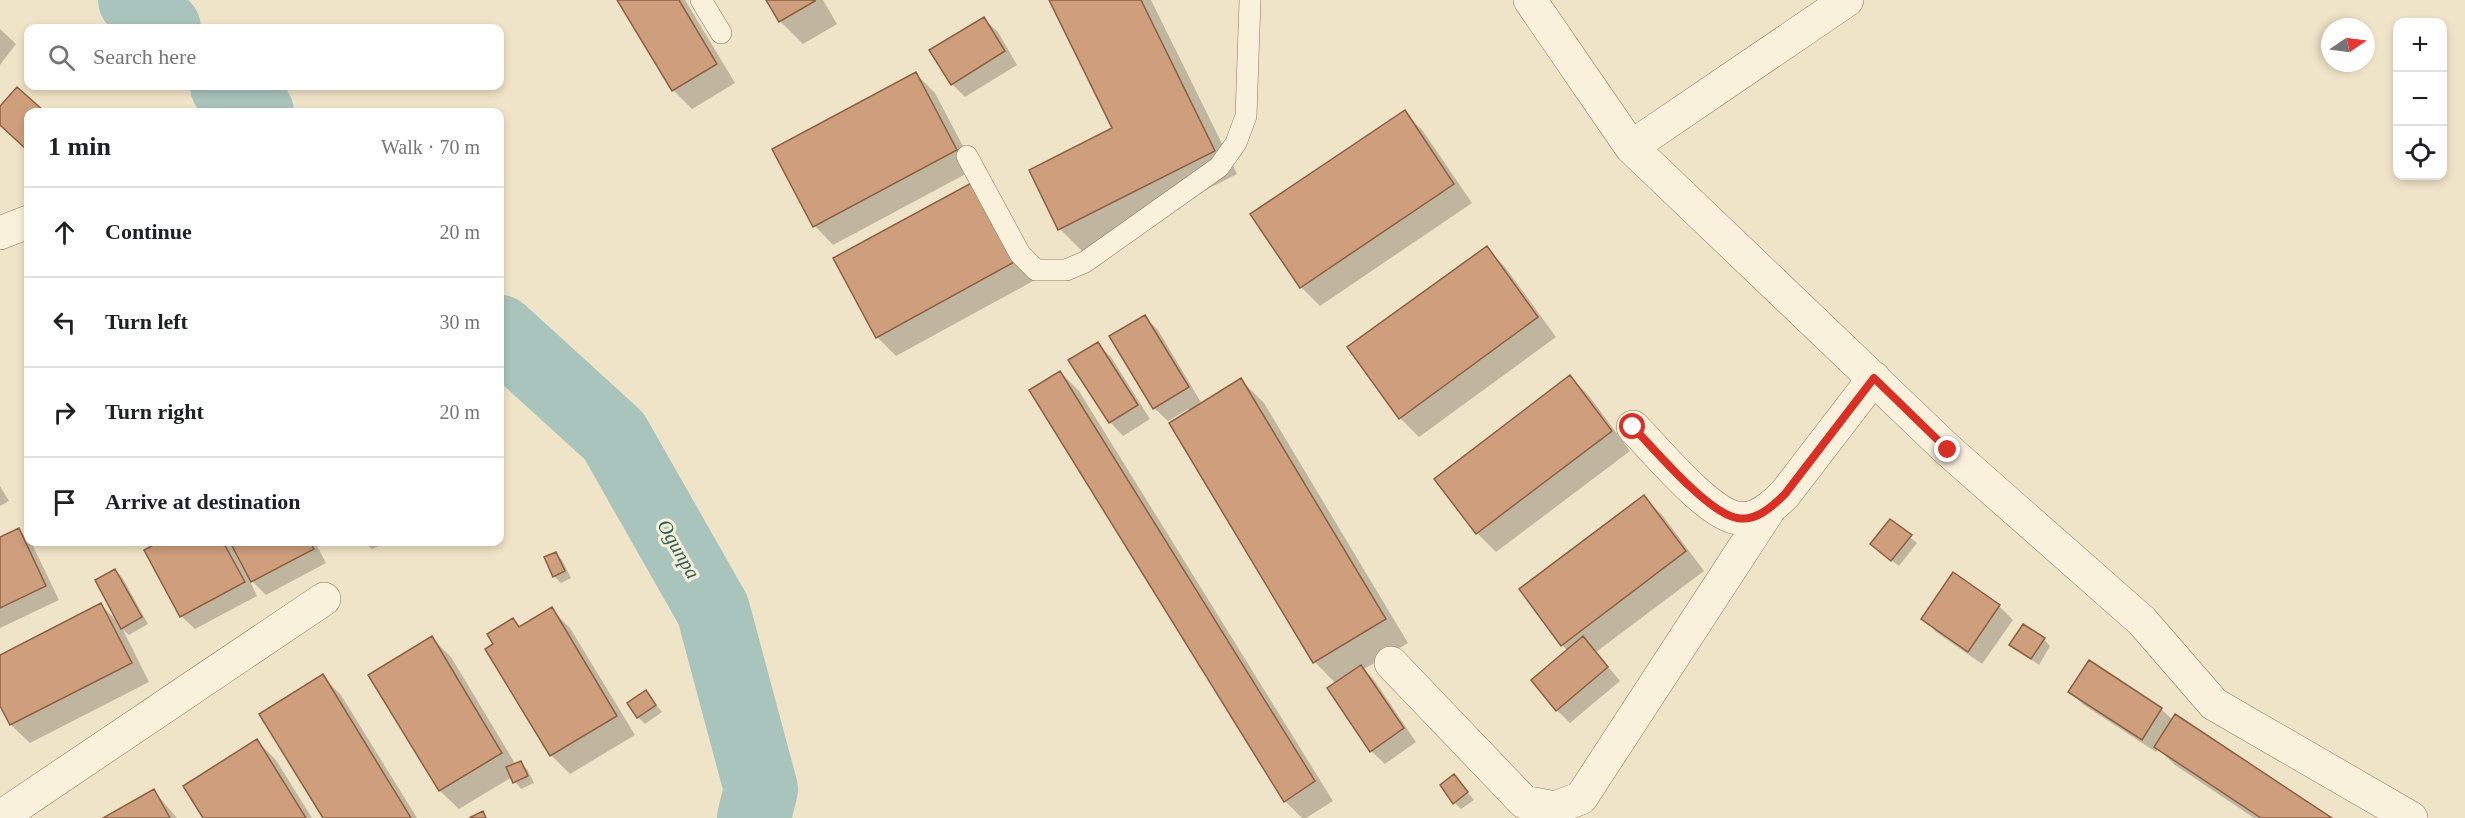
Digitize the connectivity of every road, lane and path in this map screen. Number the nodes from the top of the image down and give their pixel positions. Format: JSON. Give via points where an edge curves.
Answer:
{"nodes":[{"id":1,"x":701,"y":0,"type":"edge"},
{"id":2,"x":1250,"y":0,"type":"edge"},
{"id":3,"x":1530,"y":0,"type":"edge"},
{"id":4,"x":1847,"y":0,"type":"edge"},
{"id":5,"x":721,"y":33,"type":"dead end"},
{"id":6,"x":1631,"y":147,"type":"junction"},
{"id":7,"x":967,"y":156,"type":"dead end"},
{"id":8,"x":24,"y":224,"type":"edge"},
{"id":9,"x":0,"y":233,"type":"edge"},
{"id":10,"x":1874,"y":378,"type":"junction"},
{"id":11,"x":1633,"y":427,"type":"dead end"},
{"id":12,"x":1770,"y":508,"type":"junction"},
{"id":13,"x":324,"y":599,"type":"dead end"},
{"id":14,"x":1391,"y":663,"type":"dead end"},
{"id":15,"x":9,"y":807,"type":"edge"},
{"id":16,"x":2411,"y":818,"type":"edge"}],
"edges":[{"from":1,"to":5,"type":"lane"},
{"from":2,"to":7,"type":"lane","via":[[1245,116],[1236,143],[1219,167],[1084,262],[1066,270],[1036,270],[1020,254]]},
{"from":3,"to":6,"type":"street"},
{"from":4,"to":6,"type":"street"},
{"from":6,"to":10,"type":"street"},
{"from":8,"to":9,"type":"street"},
{"from":10,"to":12,"type":"street"},
{"from":10,"to":16,"type":"street","via":[[1948,450],[2142,621],[2214,704]]},
{"from":11,"to":12,"type":"street","via":[[1694,490],[1727,515],[1750,518]]},
{"from":12,"to":14,"type":"street","via":[[1581,798],[1555,808],[1524,802]]},
{"from":13,"to":15,"type":"street"}]}
